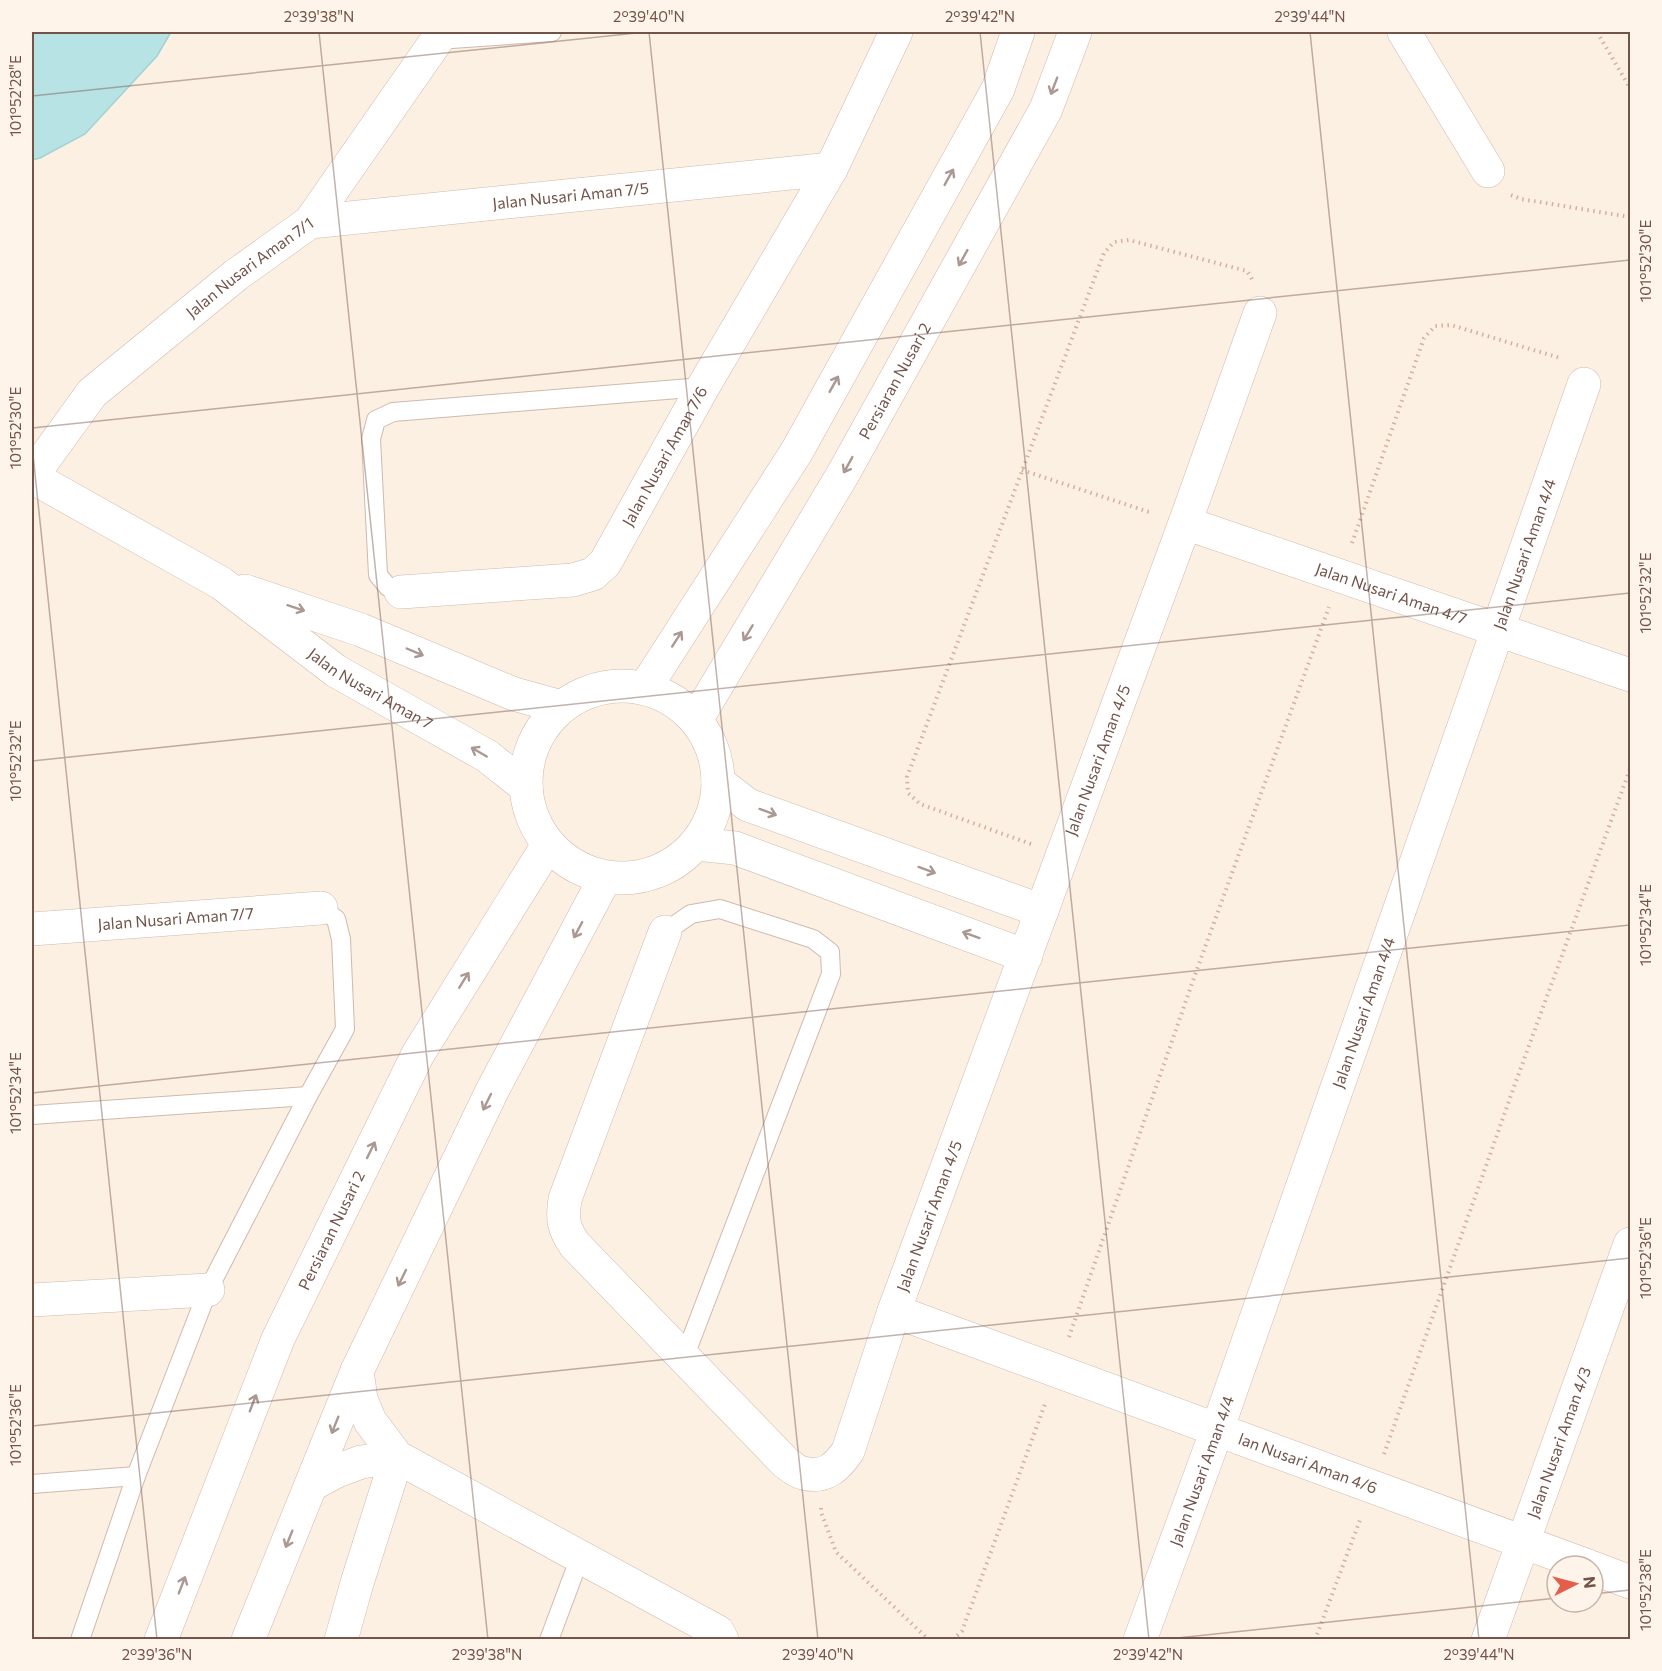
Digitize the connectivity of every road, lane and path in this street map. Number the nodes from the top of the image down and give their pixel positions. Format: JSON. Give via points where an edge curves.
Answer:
{"nodes":[{"id":1,"x":552,"y":32,"type":"edge"},
{"id":2,"x":896,"y":32,"type":"edge"},
{"id":3,"x":1018,"y":32,"type":"edge"},
{"id":4,"x":1075,"y":32,"type":"edge"},
{"id":5,"x":1404,"y":32,"type":"edge"},
{"id":6,"x":1597,"y":32,"type":"edge"},
{"id":7,"x":439,"y":36,"type":"edge"},
{"id":8,"x":1630,"y":88,"type":"edge"},
{"id":9,"x":831,"y":169,"type":"junction"},
{"id":10,"x":1488,"y":171,"type":"joint"},
{"id":11,"x":1630,"y":217,"type":"edge"},
{"id":12,"x":310,"y":222,"type":"junction"},
{"id":13,"x":1260,"y":313,"type":"joint"},
{"id":14,"x":1584,"y":384,"type":"joint"},
{"id":15,"x":703,"y":387,"type":"junction"},
{"id":16,"x":1022,"y":470,"type":"junction"},
{"id":17,"x":32,"y":476,"type":"edge"},
{"id":18,"x":1185,"y":523,"type":"junction"},
{"id":19,"x":1340,"y":576,"type":"junction"},
{"id":20,"x":221,"y":583,"type":"junction"},
{"id":21,"x":401,"y":592,"type":"joint"},
{"id":22,"x":1499,"y":630,"type":"junction"},
{"id":23,"x":1630,"y":675,"type":"edge"},
{"id":24,"x":645,"y":688,"type":"junction"},
{"id":25,"x":561,"y":707,"type":"junction"},
{"id":26,"x":696,"y":720,"type":"junction"},
{"id":27,"x":1630,"y":769,"type":"edge"},
{"id":28,"x":718,"y":782,"type":"junction"},
{"id":29,"x":525,"y":787,"type":"junction"},
{"id":30,"x":696,"y":844,"type":"junction"},
{"id":31,"x":548,"y":845,"type":"junction"},
{"id":32,"x":1063,"y":855,"type":"junction"},
{"id":33,"x":605,"y":878,"type":"junction"},
{"id":34,"x":321,"y":908,"type":"joint"},
{"id":35,"x":1042,"y":911,"type":"junction"},
{"id":36,"x":32,"y":929,"type":"edge"},
{"id":37,"x":665,"y":932,"type":"joint"},
{"id":38,"x":1026,"y":956,"type":"junction"},
{"id":39,"x":308,"y":1096,"type":"junction"},
{"id":40,"x":32,"y":1115,"type":"edge"},
{"id":41,"x":1630,"y":1244,"type":"edge"},
{"id":42,"x":208,"y":1290,"type":"junction"},
{"id":43,"x":32,"y":1300,"type":"edge"},
{"id":44,"x":894,"y":1311,"type":"junction"},
{"id":45,"x":684,"y":1358,"type":"junction"},
{"id":46,"x":357,"y":1371,"type":"junction"},
{"id":47,"x":1057,"y":1371,"type":"junction"},
{"id":48,"x":1217,"y":1430,"type":"junction"},
{"id":49,"x":397,"y":1457,"type":"junction"},
{"id":50,"x":820,"y":1474,"type":"junction"},
{"id":51,"x":136,"y":1476,"type":"junction"},
{"id":52,"x":32,"y":1484,"type":"edge"},
{"id":53,"x":311,"y":1485,"type":"junction"},
{"id":54,"x":1372,"y":1487,"type":"junction"},
{"id":55,"x":1523,"y":1542,"type":"junction"},
{"id":56,"x":1556,"y":1554,"type":"edge"},
{"id":57,"x":580,"y":1557,"type":"junction"},
{"id":58,"x":1605,"y":1573,"type":"edge"},
{"id":59,"x":1630,"y":1582,"type":"edge"},
{"id":60,"x":80,"y":1640,"type":"edge"},
{"id":61,"x":161,"y":1640,"type":"edge"},
{"id":62,"x":248,"y":1640,"type":"edge"},
{"id":63,"x":341,"y":1640,"type":"edge"},
{"id":64,"x":549,"y":1640,"type":"edge"},
{"id":65,"x":722,"y":1640,"type":"edge"},
{"id":66,"x":928,"y":1640,"type":"edge"},
{"id":67,"x":953,"y":1640,"type":"edge"},
{"id":68,"x":1140,"y":1640,"type":"edge"},
{"id":69,"x":1315,"y":1640,"type":"edge"},
{"id":70,"x":1488,"y":1640,"type":"edge"}],
"edges":[{"from":1,"to":7,"type":"lane"},
{"from":2,"to":9,"type":"street","name":"Jalan Nusari Aman 7/6"},
{"from":24,"to":3,"type":"street","one_way":true,"via":[[797,451],[998,89]]},
{"from":4,"to":26,"type":"street","name":"Persiaran Nusari 2","one_way":true,"via":[[1046,109],[843,474]]},
{"from":5,"to":10,"type":"street"},
{"from":6,"to":8,"type":"path"},
{"from":7,"to":12,"type":"street","name":"Jalan Nusari Aman 7/1"},
{"from":9,"to":12,"type":"street","name":"Jalan Nusari Aman 7/5"},
{"from":9,"to":15,"type":"street","name":"Jalan Nusari Aman 7/6"},
{"from":10,"to":11,"type":"path","via":[[1502,191],[1521,199]]},
{"from":12,"to":17,"type":"street","name":"Jalan Nusari Aman 7/1","via":[[236,275],[92,393]]},
{"from":13,"to":16,"type":"path","via":[[1257,288],[1247,271],[1129,240],[1114,242],[1104,253]]},
{"from":13,"to":18,"type":"street","name":"Jalan Nusari Aman 4/5"},
{"from":14,"to":19,"type":"path","via":[[1582,370],[1572,362],[1451,325],[1435,326],[1424,338]]},
{"from":14,"to":22,"type":"street","name":"Jalan Nusari Aman 4/4"},
{"from":15,"to":21,"type":"street","name":"Jalan Nusari Aman 7/6","via":[[605,563],[593,574],[573,580]]},
{"from":15,"to":21,"type":"lane","via":[[393,412],[376,420],[370,439],[378,575],[388,587]]},
{"from":16,"to":18,"type":"path"},
{"from":16,"to":32,"type":"path","via":[[907,777],[908,794],[920,804]]},
{"from":17,"to":20,"type":"street","name":"Jalan Nusari Aman 7"},
{"from":18,"to":19,"type":"street","name":"Jalan Nusari Aman 4/7"},
{"from":18,"to":32,"type":"street","name":"Jalan Nusari Aman 4/5"},
{"from":19,"to":22,"type":"street","name":"Jalan Nusari Aman 4/7"},
{"from":19,"to":47,"type":"path"},
{"from":20,"to":25,"type":"street","name":"Jalan Nusari Aman 7","one_way":true,"via":[[361,630],[514,694]]},
{"from":29,"to":20,"type":"street","name":"Jalan Nusari Aman 7","one_way":true,"via":[[487,756],[336,671]]},
{"from":22,"to":23,"type":"street","name":"Jalan Nusari Aman 4/7"},
{"from":22,"to":48,"type":"street","name":"Jalan Nusari Aman 4/4"},
{"from":24,"to":25,"type":"street","via":[[616,685],[587,692]]},
{"from":24,"to":26,"type":"street","via":[[673,700]]},
{"from":25,"to":29,"type":"street","via":[[541,729],[529,757]]},
{"from":26,"to":28,"type":"street","via":[[712,749]]},
{"from":27,"to":54,"type":"path"},
{"from":28,"to":30,"type":"street","via":[[712,815]]},
{"from":28,"to":35,"type":"street","one_way":true,"via":[[748,806]]},
{"from":29,"to":31,"type":"street","via":[[532,816]]},
{"from":30,"to":33,"type":"street","via":[[670,866],[639,878]]},
{"from":38,"to":30,"type":"street","one_way":true,"via":[[735,848]]},
{"from":31,"to":33,"type":"street","via":[[574,867]]},
{"from":61,"to":31,"type":"street","name":"Persiaran Nusari 2","one_way":true,"via":[[284,1329],[418,1054]]},
{"from":32,"to":35,"type":"street","name":"Jalan Nusari Aman 4/5"},
{"from":33,"to":46,"type":"street","one_way":true,"via":[[492,1091]]},
{"from":34,"to":36,"type":"street","name":"Jalan Nusari Aman 7/7"},
{"from":34,"to":39,"type":"lane","via":[[336,919],[341,939],[345,1029]]},
{"from":35,"to":38,"type":"street","name":"Jalan Nusari Aman 4/5"},
{"from":37,"to":45,"type":"street","via":[[562,1215],[575,1245]]},
{"from":37,"to":45,"type":"lane","via":[[691,914],[720,909],[813,939],[830,952],[831,974]]},
{"from":38,"to":44,"type":"street","name":"Jalan Nusari Aman 4/5"},
{"from":39,"to":40,"type":"lane"},
{"from":39,"to":42,"type":"lane"},
{"from":41,"to":55,"type":"street","name":"Jalan Nusari Aman 4/3"},
{"from":42,"to":43,"type":"street"},
{"from":42,"to":51,"type":"lane"},
{"from":44,"to":47,"type":"street","name":"lan Nusari Aman 4/6"},
{"from":44,"to":50,"type":"street","name":"Jalan Nusari Aman 4/5","via":[[848,1451],[837,1466]]},
{"from":45,"to":50,"type":"street","via":[[786,1463],[802,1473]]},
{"from":46,"to":49,"type":"street","via":[[361,1399],[370,1421]]},
{"from":46,"to":53,"type":"street","one_way":true},
{"from":47,"to":48,"type":"street","name":"lan Nusari Aman 4/6"},
{"from":47,"to":67,"type":"path","via":[[962,1631]]},
{"from":48,"to":54,"type":"street","name":"lan Nusari Aman 4/6"},
{"from":48,"to":68,"type":"street","name":"Jalan Nusari Aman 4/4"},
{"from":49,"to":53,"type":"street","via":[[362,1462]]},
{"from":49,"to":57,"type":"street"},
{"from":49,"to":63,"type":"street"},
{"from":50,"to":66,"type":"path","via":[[821,1512],[836,1552]]},
{"from":51,"to":52,"type":"lane"},
{"from":51,"to":60,"type":"lane"},
{"from":53,"to":62,"type":"street","one_way":true},
{"from":54,"to":55,"type":"street","name":"lan Nusari Aman 4/6"},
{"from":54,"to":69,"type":"path"},
{"from":55,"to":56,"type":"street","name":"lan Nusari Aman 4/6"},
{"from":55,"to":70,"type":"street","name":"Jalan Nusari Aman 4/3"},
{"from":57,"to":64,"type":"lane"},
{"from":57,"to":65,"type":"street","via":[[718,1632]]},
{"from":58,"to":59,"type":"street"}]}
